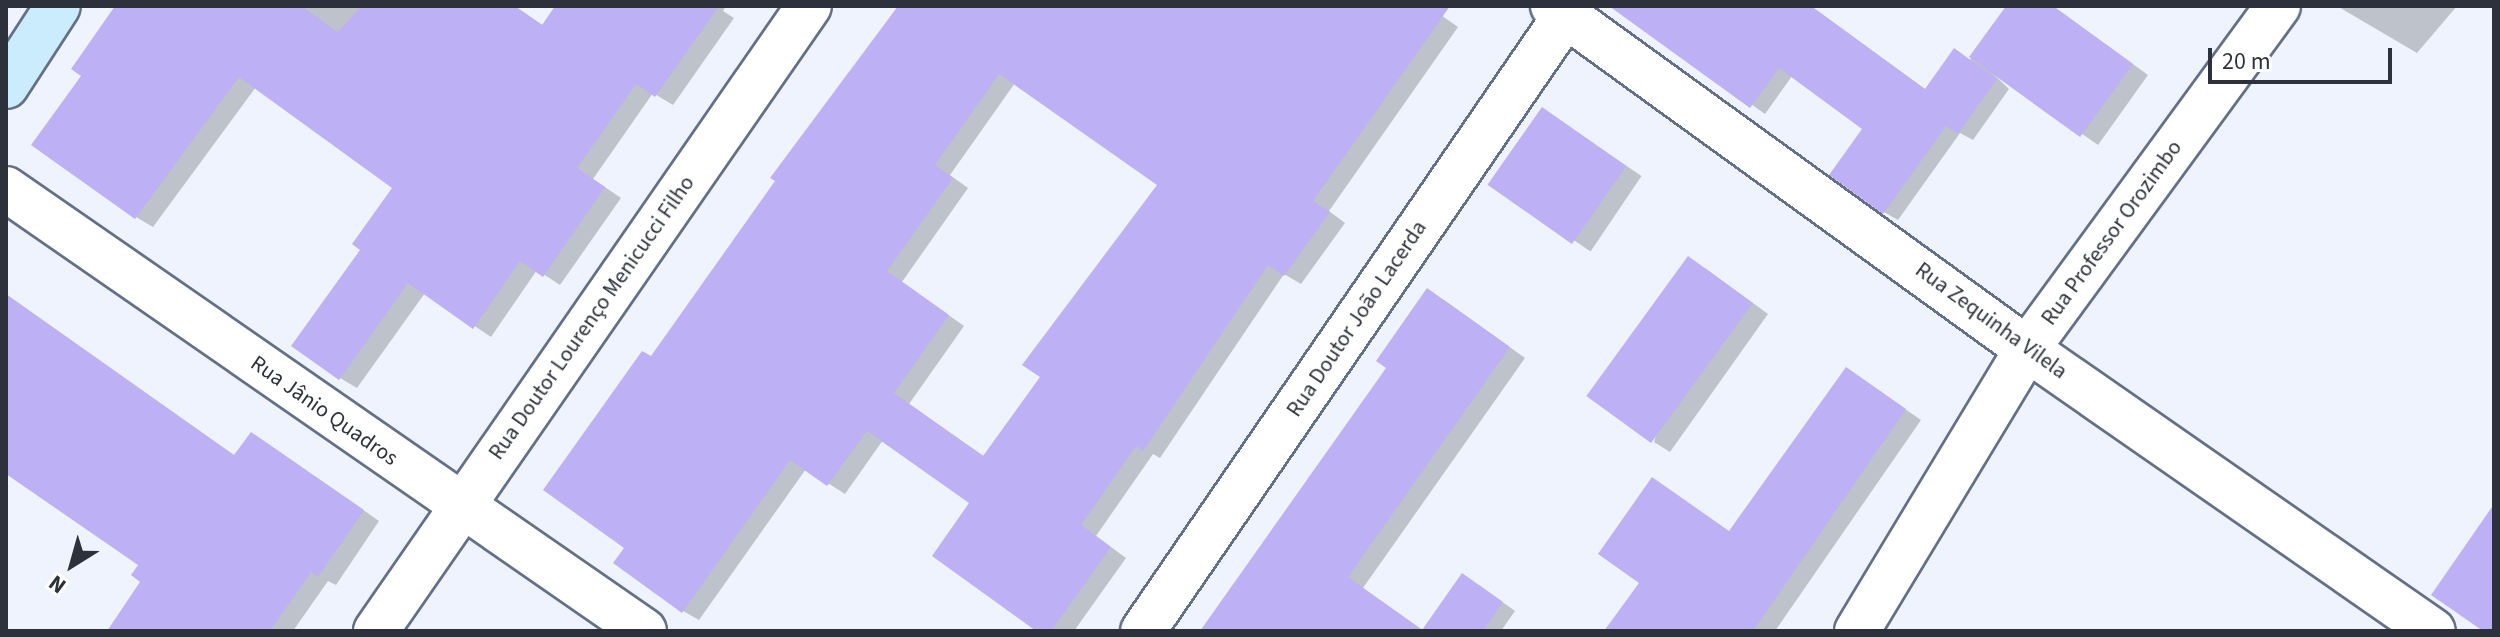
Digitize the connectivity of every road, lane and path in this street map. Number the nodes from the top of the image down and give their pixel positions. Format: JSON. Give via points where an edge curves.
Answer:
{"nodes":[{"id":1,"x":58,"y":6,"type":"edge"},
{"id":2,"x":809,"y":6,"type":"edge"},
{"id":3,"x":2278,"y":6,"type":"edge"},
{"id":4,"x":1564,"y":9,"type":"edge"},
{"id":5,"x":6,"y":86,"type":"edge"},
{"id":6,"x":6,"y":189,"type":"edge"},
{"id":7,"x":2027,"y":349,"type":"junction"},
{"id":8,"x":461,"y":506,"type":"junction"},
{"id":9,"x":376,"y":631,"type":"edge"},
{"id":10,"x":644,"y":631,"type":"edge"},
{"id":11,"x":1143,"y":631,"type":"edge"},
{"id":12,"x":1857,"y":631,"type":"edge"},
{"id":13,"x":2432,"y":631,"type":"edge"}],
"edges":[{"from":1,"to":5,"type":"main road"},
{"from":2,"to":8,"type":"street","name":"Rua Doutor Lourenço Menicucci Filho"},
{"from":3,"to":7,"type":"street","name":"Rua Professor Orozimbo"},
{"from":4,"to":7,"type":"street","name":"Rua Zequinha Vilela"},
{"from":4,"to":11,"type":"street","name":"Rua Doutor João Lacerda"},
{"from":6,"to":8,"type":"street","name":"Rua Jânio Quadros"},
{"from":7,"to":12,"type":"street","name":"Rua Professor Orozimbo"},
{"from":7,"to":13,"type":"street","name":"Rua Zequinha Vilela"},
{"from":8,"to":9,"type":"street","name":"Rua Doutor Lourenço Menicucci Filho"},
{"from":8,"to":10,"type":"street","name":"Rua Jânio Quadros"}]}
